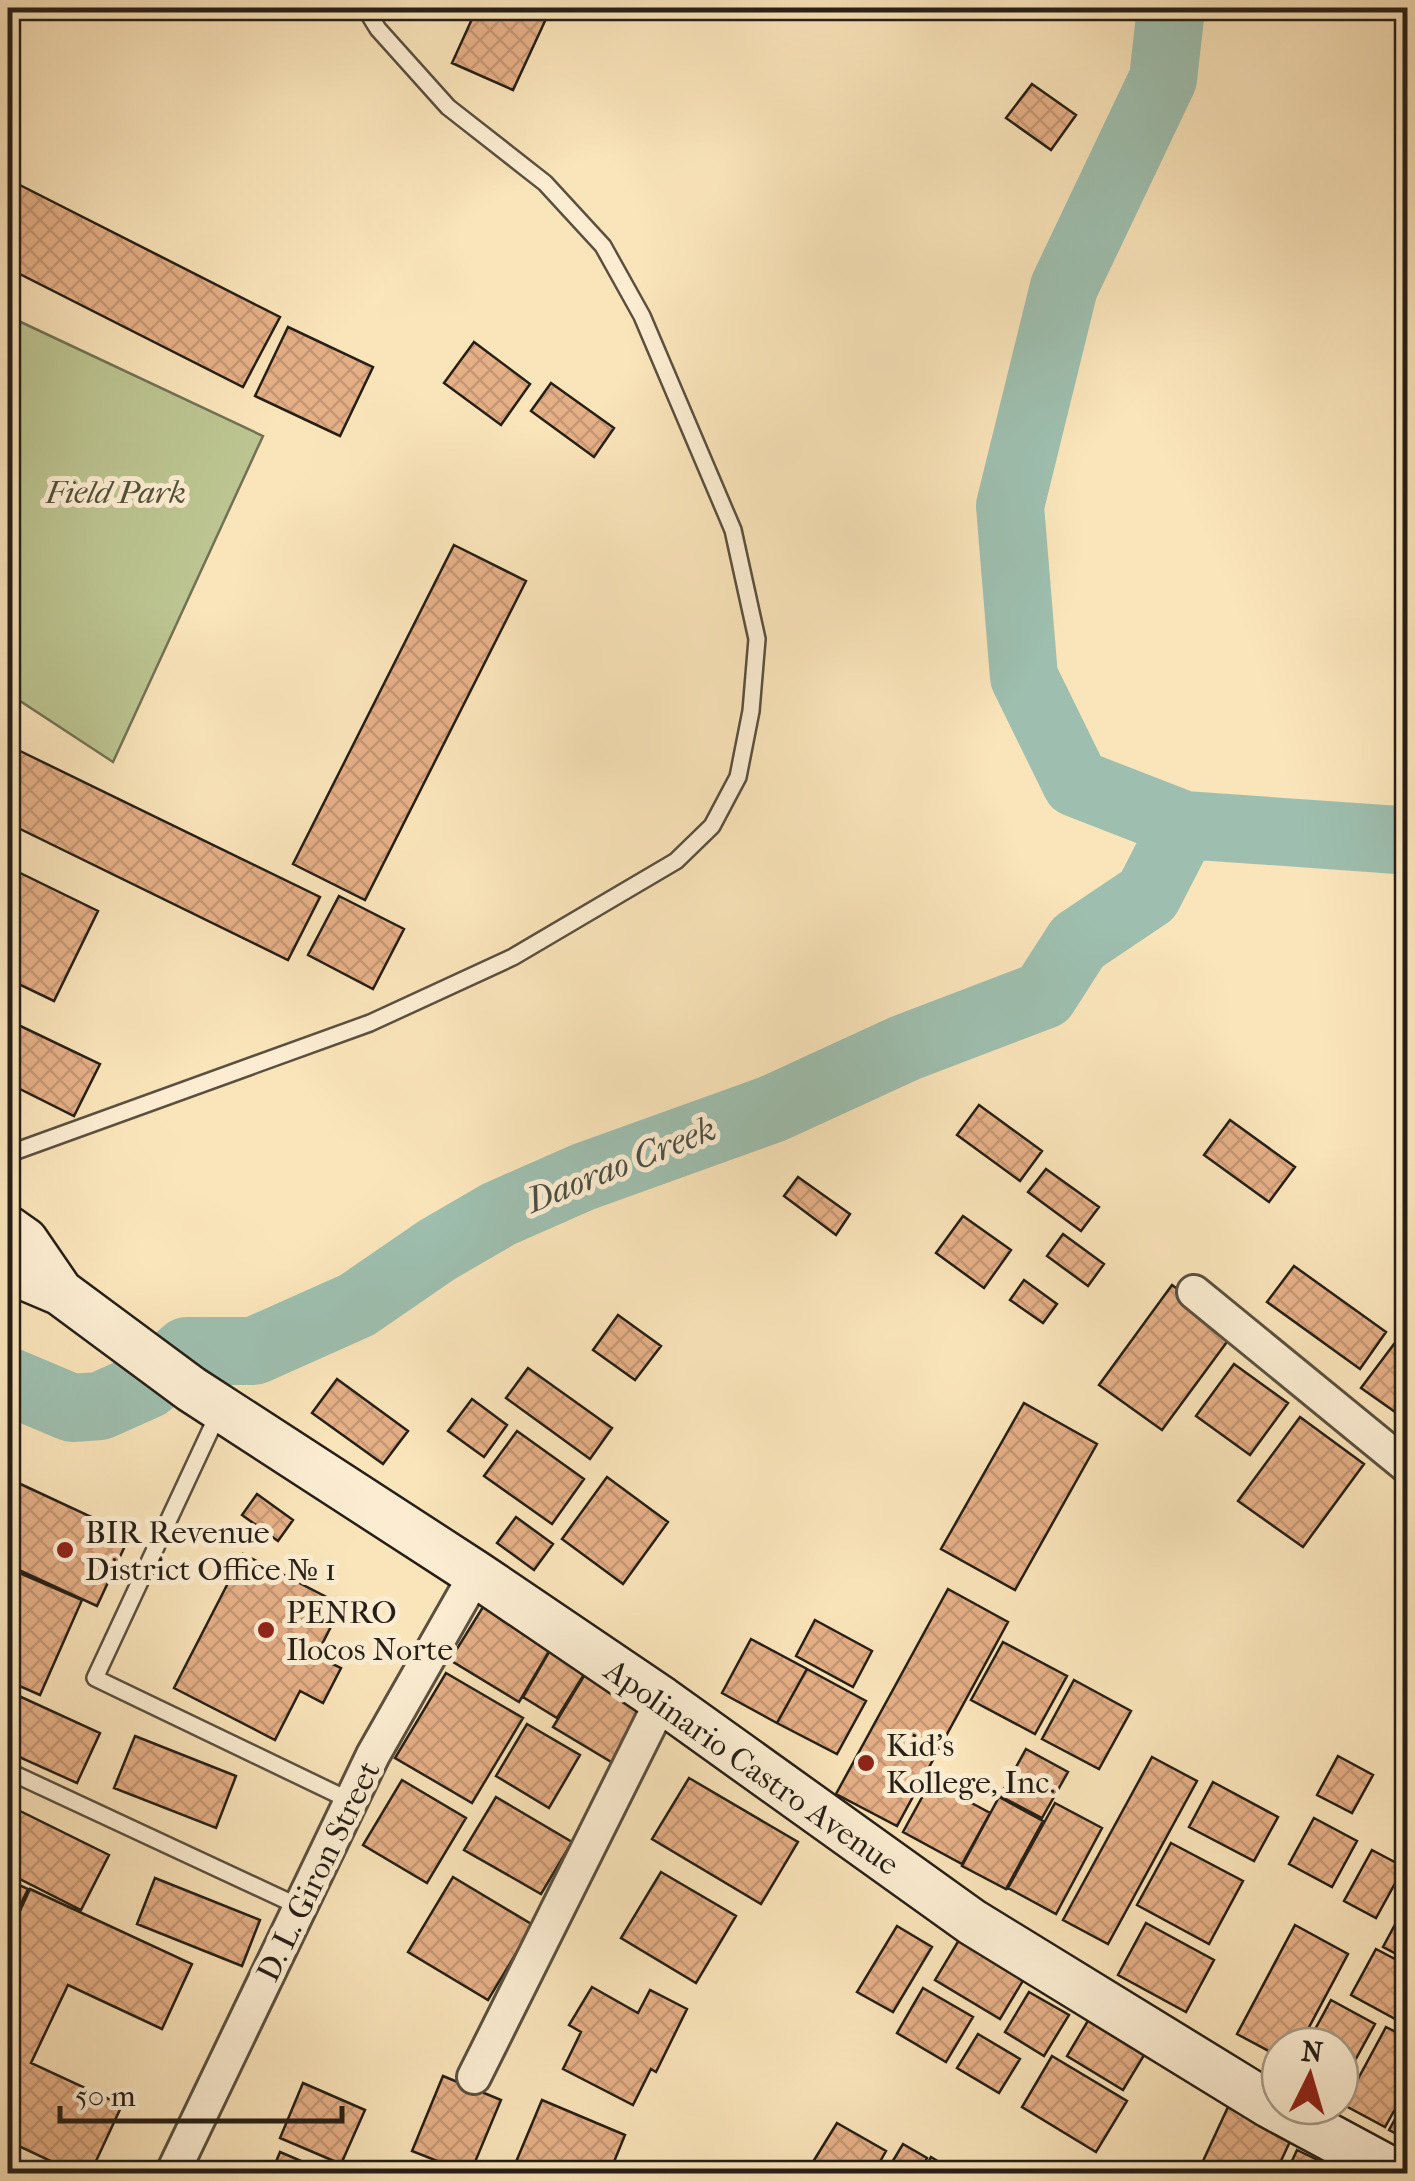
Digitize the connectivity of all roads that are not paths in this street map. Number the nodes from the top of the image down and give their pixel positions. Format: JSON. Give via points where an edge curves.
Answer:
{"nodes":[{"id":1,"x":366,"y":8,"type":"edge"},
{"id":2,"x":8,"y":1154,"type":"edge"},
{"id":3,"x":8,"y":1230,"type":"edge"},
{"id":4,"x":8,"y":1270,"type":"edge"},
{"id":5,"x":60,"y":1292,"type":"junction"},
{"id":6,"x":1194,"y":1292,"type":"dead end"},
{"id":7,"x":206,"y":1399,"type":"junction"},
{"id":8,"x":1408,"y":1467,"type":"edge"},
{"id":9,"x":476,"y":1574,"type":"junction"},
{"id":10,"x":662,"y":1700,"type":"junction"},
{"id":11,"x":8,"y":1771,"type":"edge"},
{"id":12,"x":351,"y":1802,"type":"junction"},
{"id":13,"x":300,"y":1907,"type":"junction"},
{"id":14,"x":474,"y":2077,"type":"dead end"},
{"id":15,"x":172,"y":2174,"type":"edge"},
{"id":16,"x":1398,"y":2174,"type":"edge"}],
"edges":[{"from":1,"to":2,"type":"lane","via":[[448,107],[545,183],[603,246],[642,316],[733,530],[757,639],[738,778],[712,826],[676,861],[513,957],[370,1023]]},
{"from":3,"to":5,"type":"main road","via":[[24,1240]]},
{"from":4,"to":5,"type":"main road"},
{"from":5,"to":7,"type":"main road","name":"Apolinario Castro Avenue"},
{"from":6,"to":8,"type":"street"},
{"from":7,"to":9,"type":"main road","name":"Apolinario Castro Avenue"},
{"from":7,"to":12,"type":"lane","via":[[94,1678]]},
{"from":9,"to":10,"type":"main road","name":"Apolinario Castro Avenue"},
{"from":9,"to":12,"type":"street","name":"D. L. Giron Street"},
{"from":10,"to":14,"type":"street"},
{"from":10,"to":16,"type":"main road","name":"Apolinario Castro Avenue","via":[[972,1922],[1270,2106]]},
{"from":11,"to":13,"type":"lane"},
{"from":12,"to":13,"type":"street","name":"D. L. Giron Street"},
{"from":13,"to":15,"type":"street","name":"D. L. Giron Street"}]}
